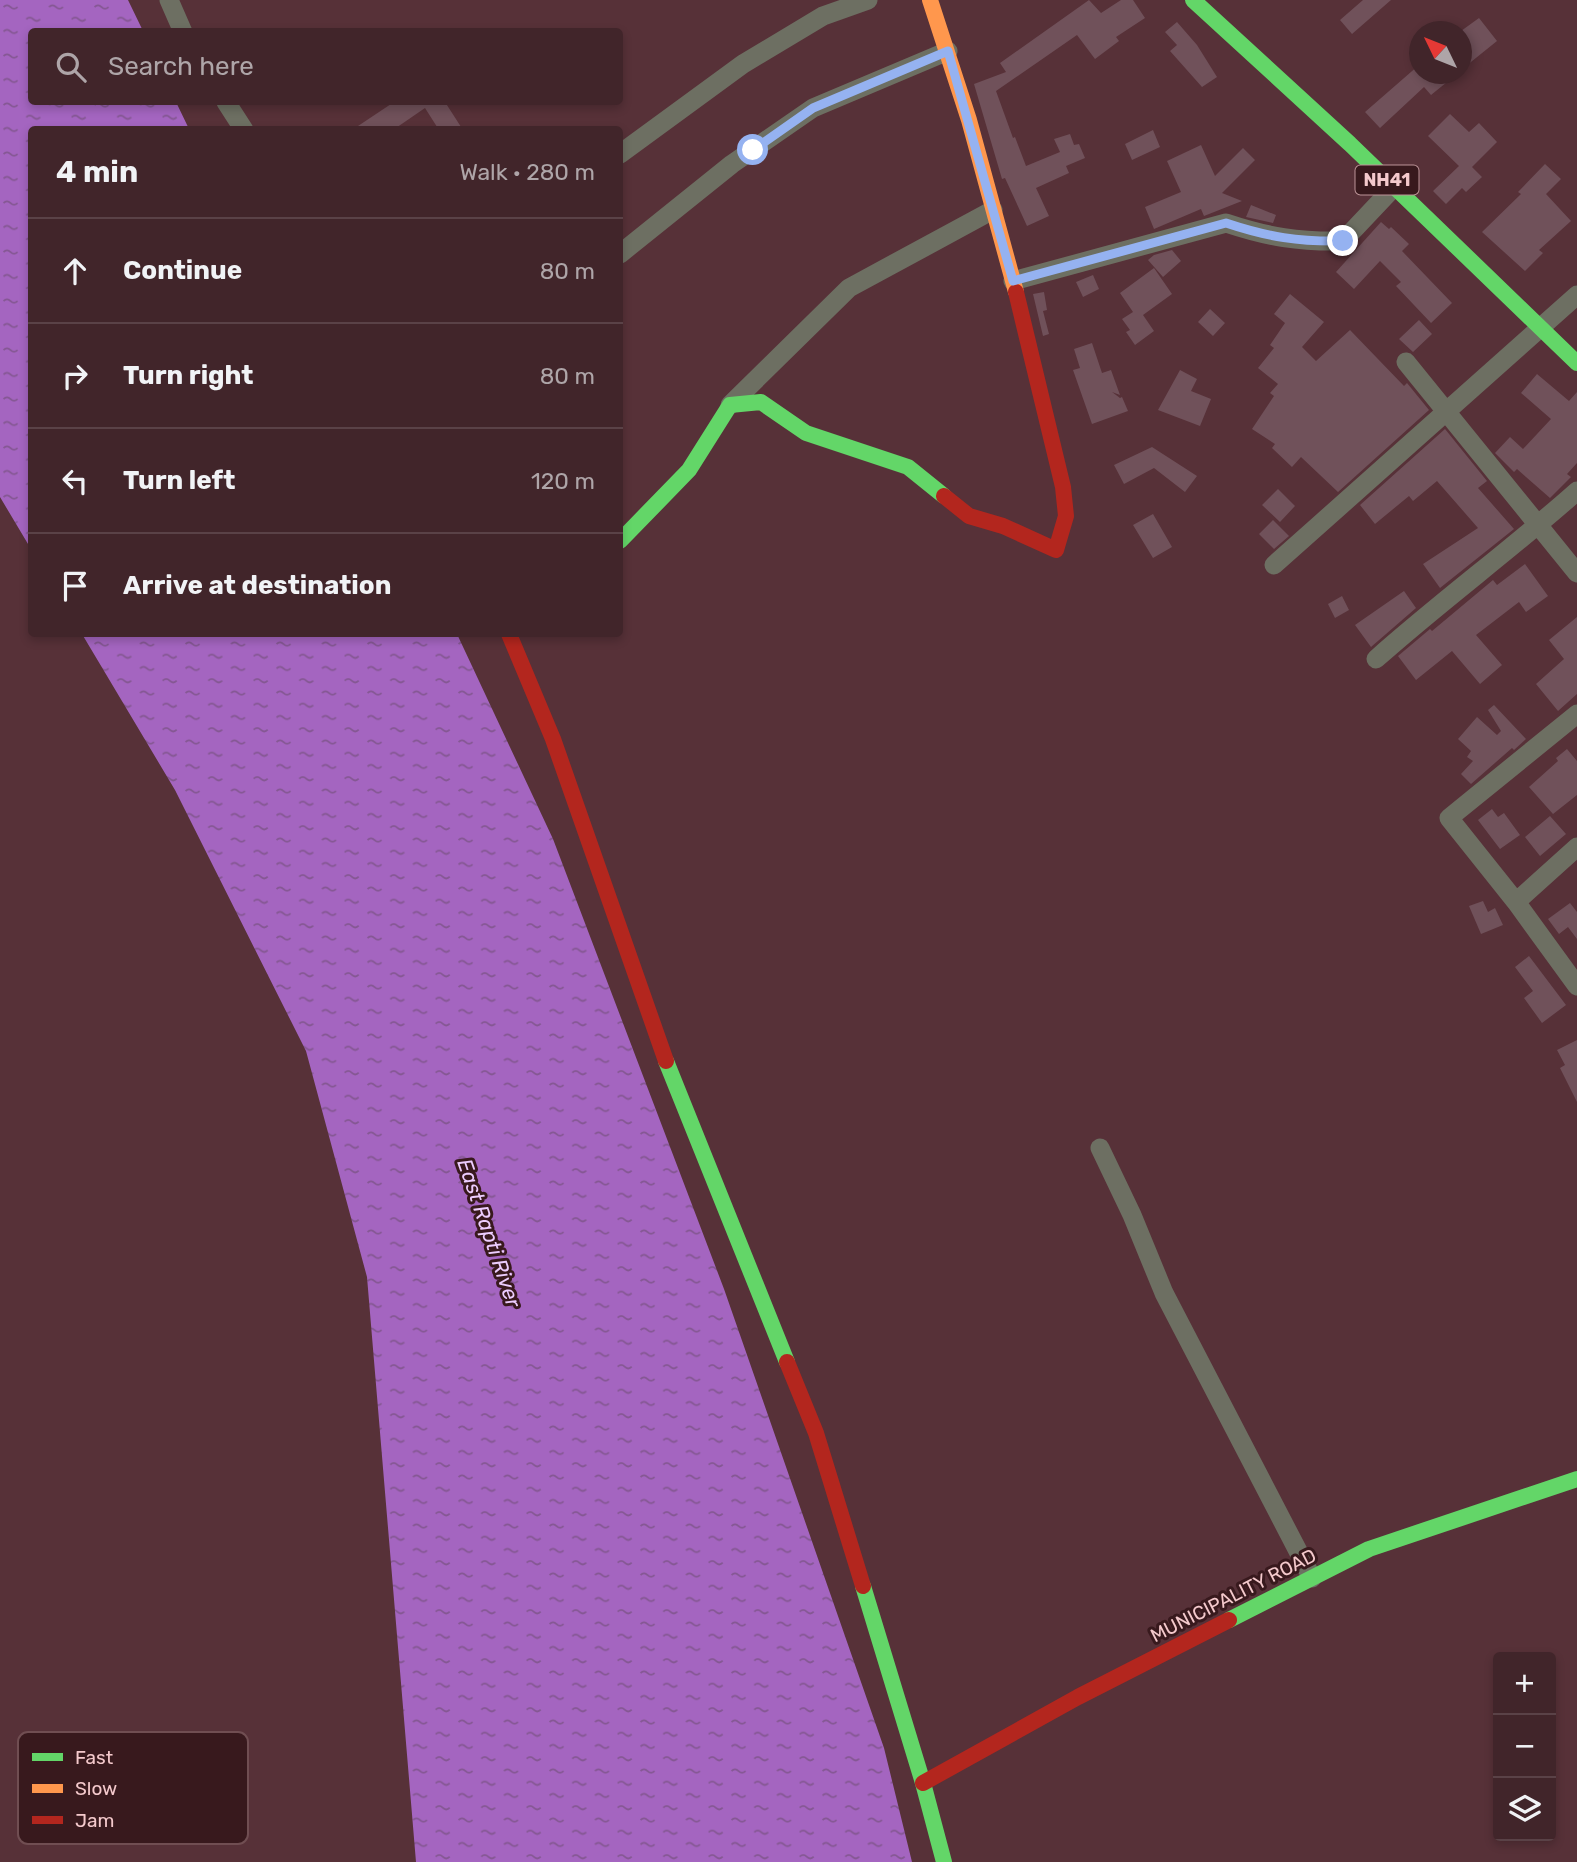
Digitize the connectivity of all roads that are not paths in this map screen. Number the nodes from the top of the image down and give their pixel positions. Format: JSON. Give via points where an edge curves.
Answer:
{"nodes":[{"id":1,"x":169,"y":0,"type":"edge"},
{"id":2,"x":868,"y":0,"type":"edge"},
{"id":3,"x":930,"y":0,"type":"edge"},
{"id":4,"x":1194,"y":0,"type":"edge"},
{"id":5,"x":181,"y":28,"type":"edge"},
{"id":6,"x":948,"y":51,"type":"junction"},
{"id":7,"x":228,"y":105,"type":"edge"},
{"id":8,"x":241,"y":126,"type":"edge"},
{"id":9,"x":623,"y":152,"type":"edge"},
{"id":10,"x":1394,"y":187,"type":"junction"},
{"id":11,"x":993,"y":210,"type":"junction"},
{"id":12,"x":623,"y":252,"type":"edge"},
{"id":13,"x":1013,"y":281,"type":"junction"},
{"id":14,"x":1577,"y":295,"type":"edge"},
{"id":15,"x":1541,"y":328,"type":"junction"},
{"id":16,"x":1406,"y":362,"type":"dead end"},
{"id":17,"x":1577,"y":363,"type":"edge"},
{"id":18,"x":730,"y":405,"type":"junction"},
{"id":19,"x":1444,"y":412,"type":"junction"},
{"id":20,"x":1577,"y":491,"type":"edge"},
{"id":21,"x":1538,"y":525,"type":"junction"},
{"id":22,"x":623,"y":538,"type":"edge"},
{"id":23,"x":1274,"y":565,"type":"dead end"},
{"id":24,"x":1577,"y":573,"type":"edge"},
{"id":25,"x":510,"y":637,"type":"edge"},
{"id":26,"x":1376,"y":659,"type":"dead end"},
{"id":27,"x":1577,"y":714,"type":"edge"},
{"id":28,"x":1577,"y":846,"type":"edge"},
{"id":29,"x":1516,"y":902,"type":"junction"},
{"id":30,"x":1577,"y":986,"type":"edge"},
{"id":31,"x":1100,"y":1148,"type":"dead end"},
{"id":32,"x":1577,"y":1479,"type":"edge"},
{"id":33,"x":1312,"y":1578,"type":"junction"},
{"id":34,"x":923,"y":1783,"type":"junction"},
{"id":35,"x":944,"y":1862,"type":"edge"}],
"edges":[{"from":1,"to":5,"type":"street"},
{"from":2,"to":9,"type":"street","via":[[823,16],[743,64]]},
{"from":3,"to":6,"type":"street"},
{"from":4,"to":10,"type":"street","number":"NH41"},
{"from":6,"to":11,"type":"street"},
{"from":6,"to":12,"type":"street","via":[[813,108],[732,164]]},
{"from":7,"to":8,"type":"street"},
{"from":10,"to":13,"type":"street","via":[[1343,241],[1303,242],[1226,223]]},
{"from":10,"to":15,"type":"street","number":"NH41"},
{"from":11,"to":13,"type":"street"},
{"from":11,"to":18,"type":"street","via":[[849,288]]},
{"from":13,"to":18,"type":"street","via":[[1063,487],[1066,516],[1056,550],[969,516],[908,467],[806,433],[761,402]]},
{"from":14,"to":15,"type":"street"},
{"from":15,"to":17,"type":"street","number":"NH41"},
{"from":15,"to":19,"type":"street"},
{"from":16,"to":19,"type":"street"},
{"from":18,"to":22,"type":"street","via":[[689,470]]},
{"from":19,"to":21,"type":"street"},
{"from":19,"to":23,"type":"street"},
{"from":20,"to":21,"type":"street"},
{"from":21,"to":24,"type":"street"},
{"from":21,"to":26,"type":"street"},
{"from":25,"to":34,"type":"street","via":[[553,739],[664,1059],[816,1433]]},
{"from":27,"to":29,"type":"street","via":[[1449,818]]},
{"from":28,"to":29,"type":"street"},
{"from":29,"to":30,"type":"street"},
{"from":31,"to":33,"type":"street","via":[[1164,1293]]},
{"from":32,"to":33,"type":"street","name":"MUNICIPALITY ROAD","via":[[1369,1549]]},
{"from":33,"to":34,"type":"street","name":"MUNICIPALITY ROAD"},
{"from":34,"to":35,"type":"street"}]}
